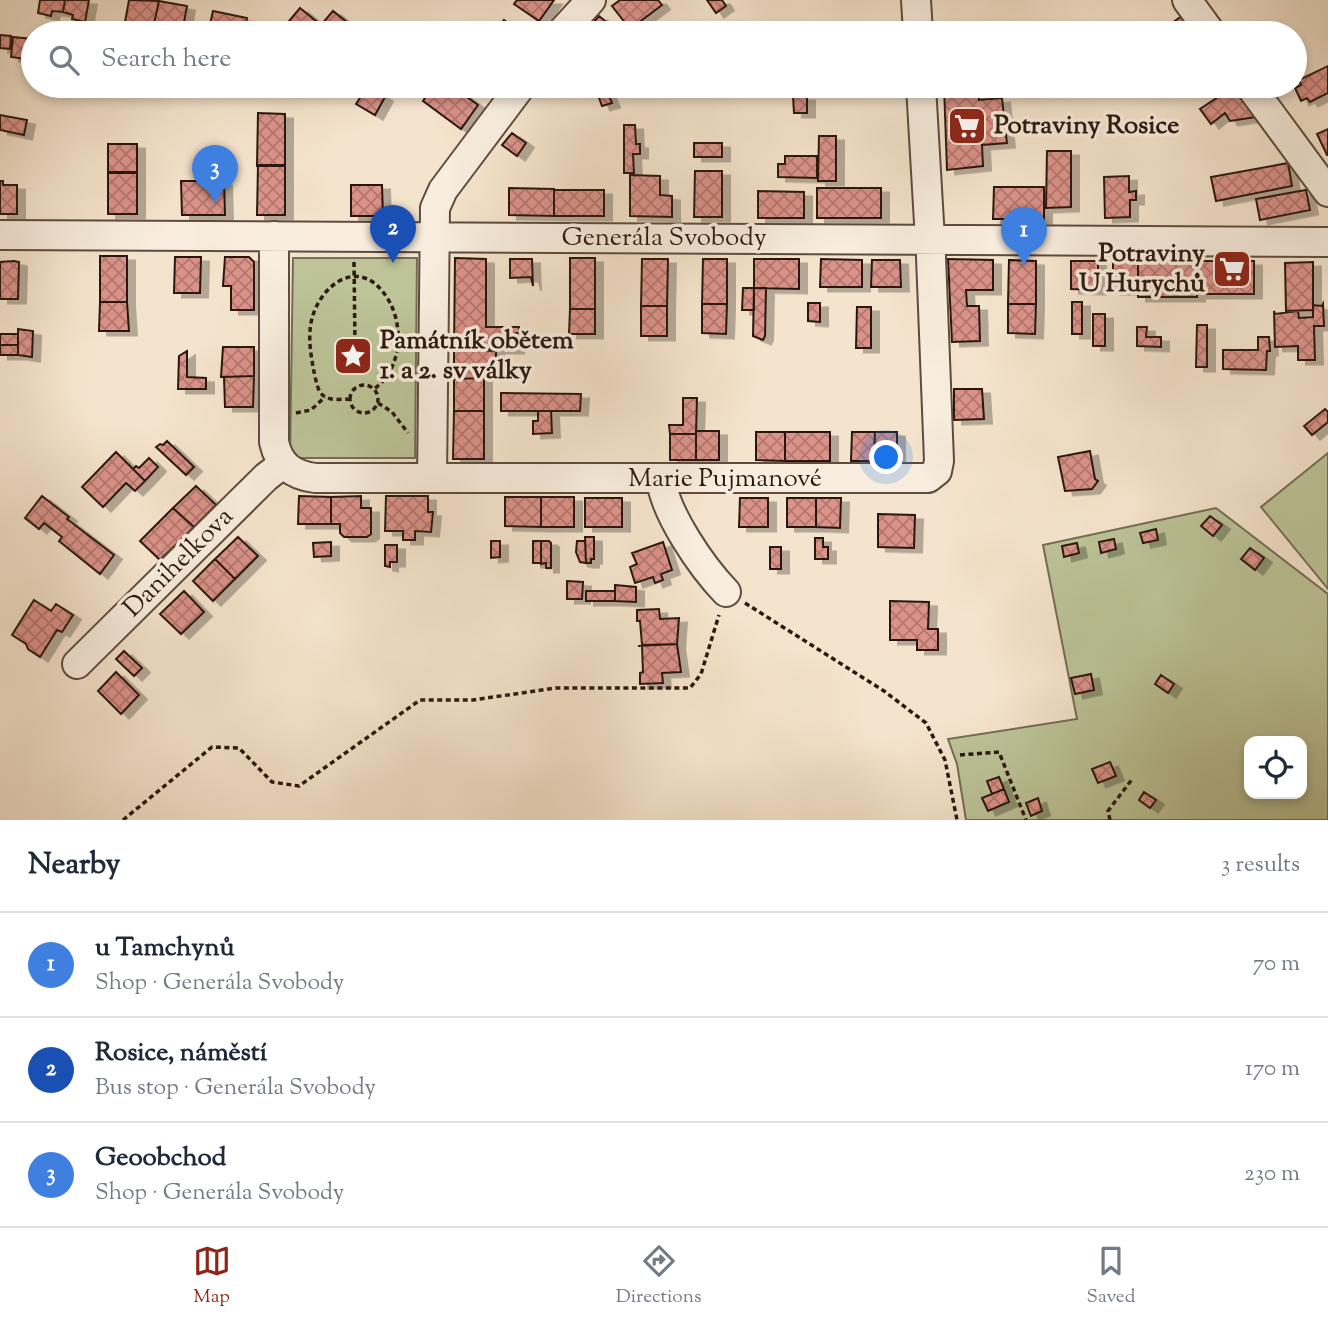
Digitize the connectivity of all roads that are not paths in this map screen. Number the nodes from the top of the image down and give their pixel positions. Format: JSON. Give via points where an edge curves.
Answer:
{"nodes":[{"id":1,"x":591,"y":0,"type":"edge"},
{"id":2,"x":916,"y":0,"type":"edge"},
{"id":3,"x":1187,"y":0,"type":"edge"},
{"id":4,"x":572,"y":21,"type":"edge"},
{"id":5,"x":917,"y":21,"type":"edge"},
{"id":6,"x":1202,"y":21,"type":"edge"},
{"id":7,"x":512,"y":98,"type":"edge"},
{"id":8,"x":922,"y":98,"type":"edge"},
{"id":9,"x":1259,"y":98,"type":"edge"},
{"id":10,"x":1328,"y":192,"type":"edge"},
{"id":11,"x":0,"y":235,"type":"edge"},
{"id":12,"x":274,"y":236,"type":"junction"},
{"id":13,"x":433,"y":237,"type":"junction"},
{"id":14,"x":930,"y":240,"type":"junction"},
{"id":15,"x":1328,"y":242,"type":"edge"},
{"id":16,"x":283,"y":464,"type":"junction"},
{"id":17,"x":432,"y":478,"type":"junction"},
{"id":18,"x":662,"y":479,"type":"junction"},
{"id":19,"x":726,"y":592,"type":"road end"},
{"id":20,"x":77,"y":664,"type":"dead end"}],
"edges":[{"from":1,"to":4,"type":"street"},
{"from":2,"to":5,"type":"street"},
{"from":3,"to":6,"type":"street"},
{"from":7,"to":13,"type":"street","via":[[443,190],[435,208]]},
{"from":8,"to":14,"type":"street"},
{"from":9,"to":10,"type":"street"},
{"from":11,"to":12,"type":"street","name":"Generála Svobody"},
{"from":12,"to":13,"type":"street","name":"Generála Svobody"},
{"from":12,"to":16,"type":"street","via":[[274,442]]},
{"from":13,"to":14,"type":"street","name":"Generála Svobody"},
{"from":13,"to":17,"type":"street"},
{"from":14,"to":15,"type":"street","name":"Generála Svobody"},
{"from":14,"to":18,"type":"street","name":"Marie Pujmanové","via":[[939,461],[933,476]]},
{"from":16,"to":17,"type":"street","name":"Marie Pujmanové","via":[[297,474],[315,478]]},
{"from":16,"to":20,"type":"street","name":"Danihelkova"},
{"from":17,"to":18,"type":"street","name":"Marie Pujmanové"},
{"from":18,"to":19,"type":"street","via":[[666,502],[704,566]]}]}
